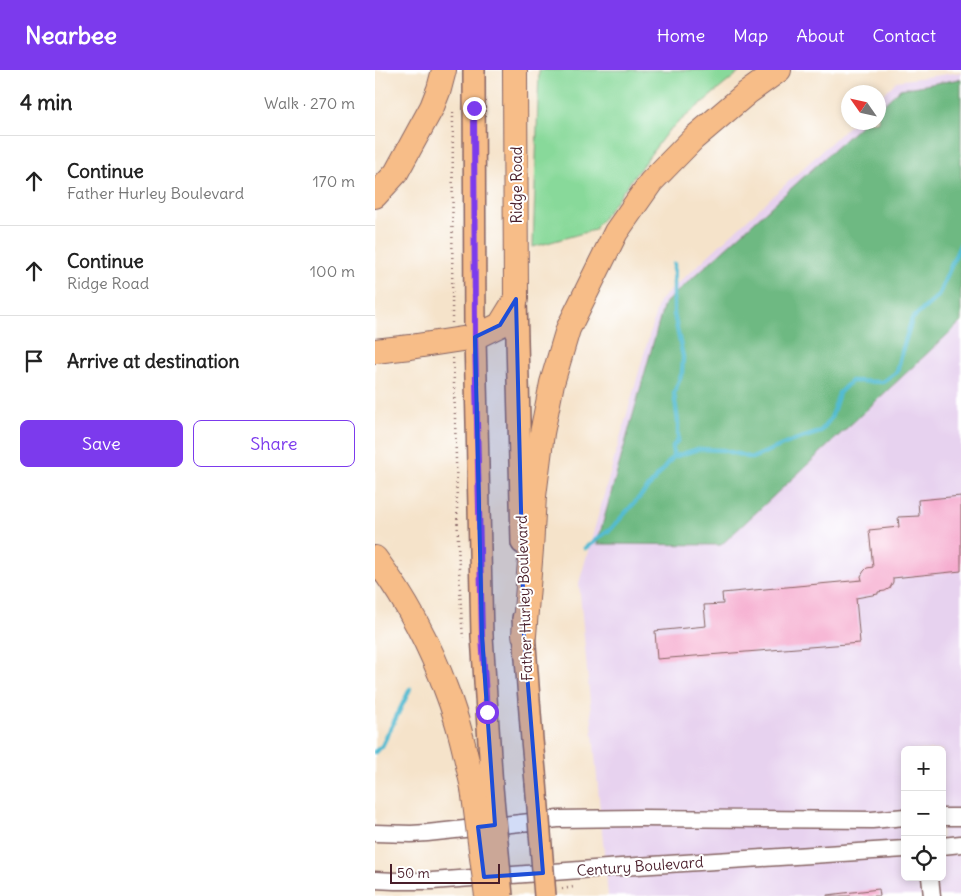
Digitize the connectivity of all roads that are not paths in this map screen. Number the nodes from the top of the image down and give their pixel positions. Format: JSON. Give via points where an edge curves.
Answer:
{"nodes":[{"id":1,"x":444,"y":70,"type":"edge"},
{"id":2,"x":474,"y":70,"type":"edge"},
{"id":3,"x":515,"y":70,"type":"edge"},
{"id":4,"x":779,"y":70,"type":"edge"},
{"id":5,"x":375,"y":196,"type":"edge"},
{"id":6,"x":516,"y":299,"type":"junction"},
{"id":7,"x":475,"y":337,"type":"junction"},
{"id":8,"x":375,"y":351,"type":"edge"},
{"id":9,"x":375,"y":558,"type":"edge"},
{"id":10,"x":524,"y":635,"type":"junction"},
{"id":11,"x":482,"y":787,"type":"junction"},
{"id":12,"x":901,"y":817,"type":"edge"},
{"id":13,"x":946,"y":817,"type":"edge"},
{"id":14,"x":961,"y":817,"type":"edge"},
{"id":15,"x":375,"y":833,"type":"edge"},
{"id":16,"x":961,"y":844,"type":"edge"},
{"id":17,"x":946,"y":846,"type":"edge"},
{"id":18,"x":901,"y":849,"type":"edge"},
{"id":19,"x":375,"y":880,"type":"edge"},
{"id":20,"x":931,"y":881,"type":"edge"},
{"id":21,"x":487,"y":896,"type":"edge"},
{"id":22,"x":502,"y":896,"type":"edge"},
{"id":23,"x":545,"y":896,"type":"edge"},
{"id":24,"x":932,"y":896,"type":"edge"}],
"edges":[{"from":1,"to":5,"type":"highway","via":[[432,108],[396,173]]},
{"from":2,"to":7,"type":"main road"},
{"from":3,"to":6,"type":"highway","name":"Ridge Road"},
{"from":4,"to":10,"type":"highway","via":[[694,138],[651,182],[616,232],[568,329],[542,433]]},
{"from":6,"to":7,"type":"highway","via":[[500,325]]},
{"from":6,"to":10,"type":"main road","name":"Father Hurley Boulevard"},
{"from":7,"to":8,"type":"highway"},
{"from":7,"to":11,"type":"main road"},
{"from":9,"to":11,"type":"highway","via":[[391,579],[421,632],[447,691],[463,744]]},
{"from":10,"to":23,"type":"main road","name":"Father Hurley Boulevard","bridge":true},
{"from":11,"to":21,"type":"highway","bridge":true},
{"from":11,"to":22,"type":"main road","bridge":true},
{"from":12,"to":15,"type":"street","via":[[873,820],[558,818],[427,833]]},
{"from":13,"to":14,"type":"street"},
{"from":16,"to":17,"type":"street"},
{"from":18,"to":19,"type":"street","name":"Century Boulevard","via":[[432,880]]},
{"from":20,"to":24,"type":"street"}]}
